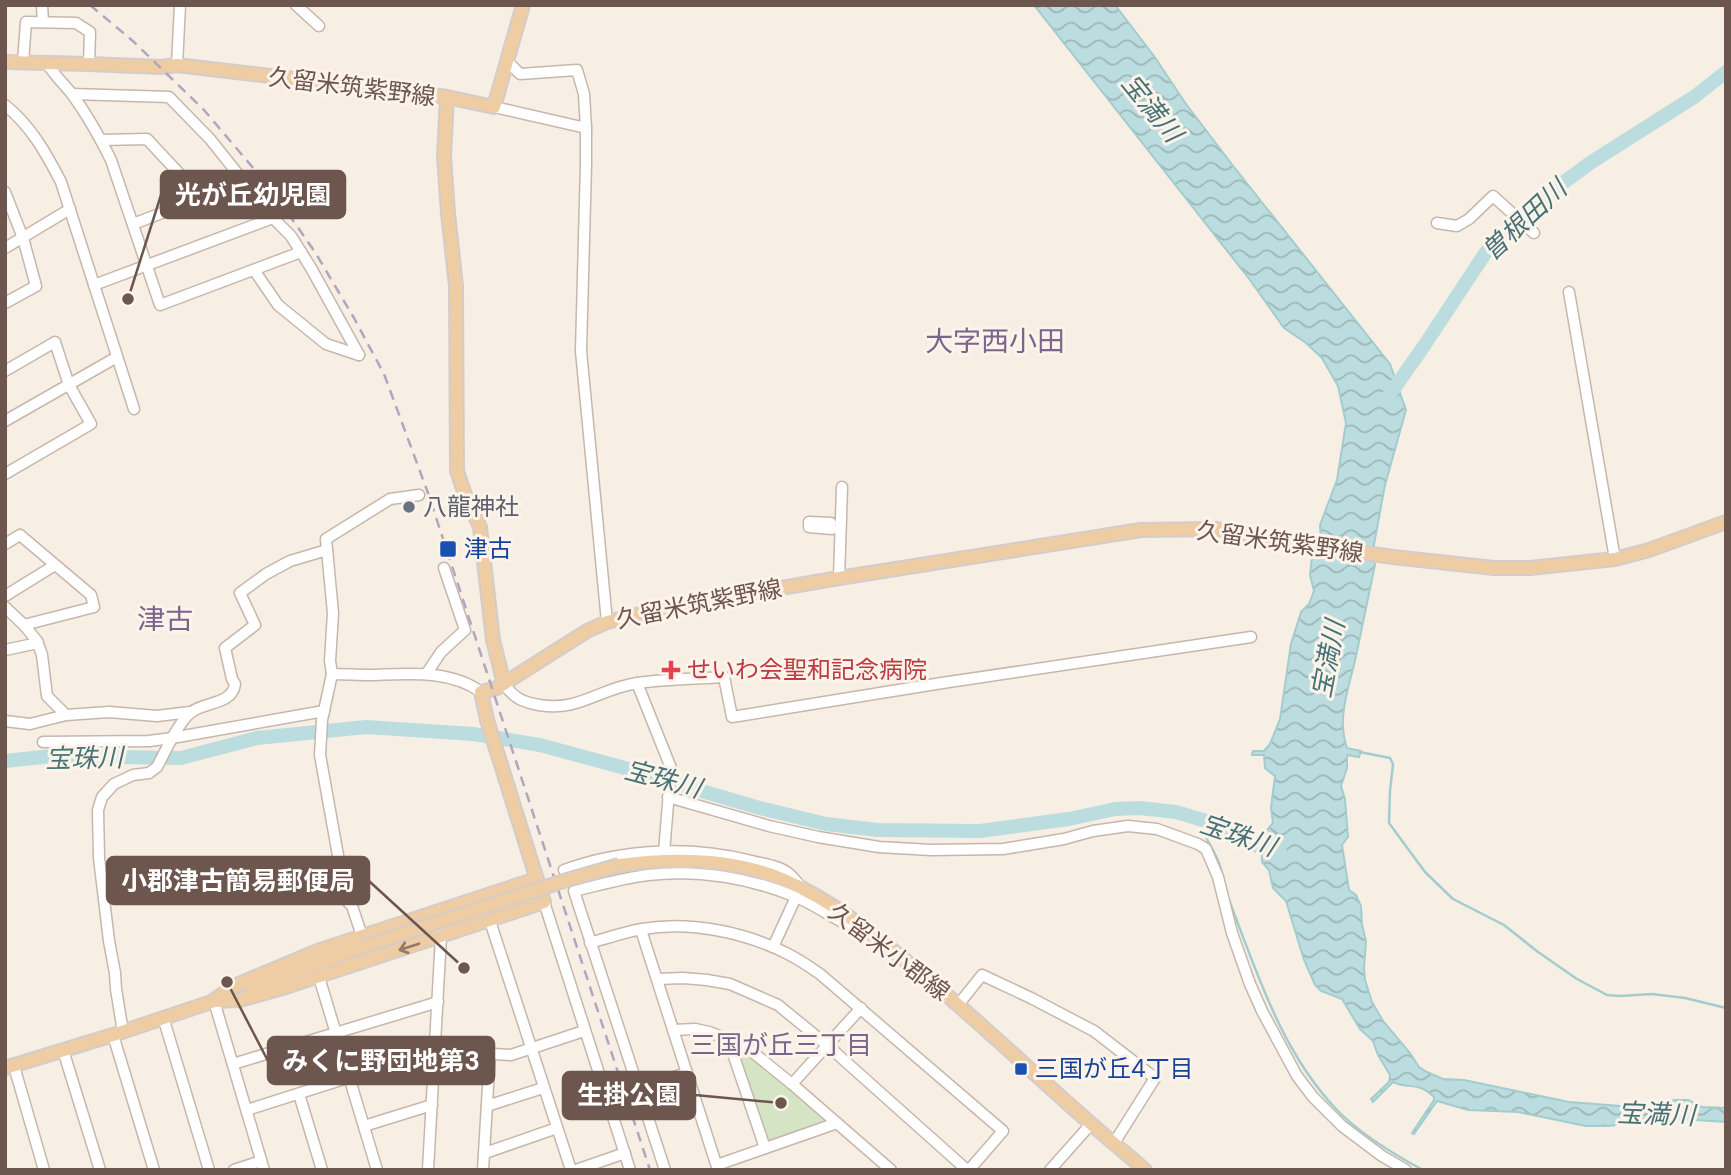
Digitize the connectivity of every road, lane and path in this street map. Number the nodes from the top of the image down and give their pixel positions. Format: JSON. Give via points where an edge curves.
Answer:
{"nodes":[{"id":1,"x":42,"y":5,"type":"edge"},
{"id":2,"x":180,"y":5,"type":"edge"},
{"id":3,"x":296,"y":5,"type":"edge"},
{"id":4,"x":523,"y":5,"type":"edge"},
{"id":5,"x":43,"y":22,"type":"junction"},
{"id":6,"x":319,"y":26,"type":"dead end"},
{"id":7,"x":507,"y":61,"type":"junction"},
{"id":8,"x":5,"y":62,"type":"edge"},
{"id":9,"x":23,"y":62,"type":"junction"},
{"id":10,"x":47,"y":63,"type":"junction"},
{"id":11,"x":89,"y":64,"type":"junction"},
{"id":12,"x":177,"y":65,"type":"junction"},
{"id":13,"x":72,"y":94,"type":"junction"},
{"id":14,"x":447,"y":97,"type":"junction"},
{"id":15,"x":5,"y":105,"type":"edge"},
{"id":16,"x":494,"y":107,"type":"junction"},
{"id":17,"x":586,"y":128,"type":"junction"},
{"id":18,"x":101,"y":140,"type":"junction"},
{"id":19,"x":243,"y":182,"type":"junction"},
{"id":20,"x":5,"y":192,"type":"edge"},
{"id":21,"x":202,"y":198,"type":"junction"},
{"id":22,"x":70,"y":209,"type":"junction"},
{"id":23,"x":273,"y":218,"type":"junction"},
{"id":24,"x":1437,"y":223,"type":"dead end"},
{"id":25,"x":133,"y":225,"type":"junction"},
{"id":26,"x":1534,"y":233,"type":"dead end"},
{"id":27,"x":23,"y":239,"type":"junction"},
{"id":28,"x":5,"y":248,"type":"edge"},
{"id":29,"x":301,"y":252,"type":"junction"},
{"id":30,"x":148,"y":266,"type":"junction"},
{"id":31,"x":254,"y":270,"type":"junction"},
{"id":32,"x":94,"y":285,"type":"junction"},
{"id":33,"x":1569,"y":292,"type":"dead end"},
{"id":34,"x":5,"y":303,"type":"edge"},
{"id":35,"x":117,"y":357,"type":"junction"},
{"id":36,"x":5,"y":370,"type":"edge"},
{"id":37,"x":69,"y":385,"type":"junction"},
{"id":38,"x":134,"y":409,"type":"dead end"},
{"id":39,"x":5,"y":421,"type":"edge"},
{"id":40,"x":5,"y":474,"type":"edge"},
{"id":41,"x":842,"y":487,"type":"dead end"},
{"id":42,"x":419,"y":495,"type":"dead end"},
{"id":43,"x":1726,"y":522,"type":"edge"},
{"id":44,"x":5,"y":544,"type":"edge"},
{"id":45,"x":327,"y":550,"type":"junction"},
{"id":46,"x":1615,"y":559,"type":"junction"},
{"id":47,"x":55,"y":565,"type":"junction"},
{"id":48,"x":444,"y":568,"type":"dead end"},
{"id":49,"x":839,"y":578,"type":"junction"},
{"id":50,"x":5,"y":596,"type":"edge"},
{"id":51,"x":5,"y":607,"type":"edge"},
{"id":52,"x":607,"y":622,"type":"junction"},
{"id":53,"x":24,"y":625,"type":"junction"},
{"id":54,"x":1251,"y":637,"type":"dead end"},
{"id":55,"x":38,"y":643,"type":"junction"},
{"id":56,"x":5,"y":650,"type":"edge"},
{"id":57,"x":427,"y":673,"type":"junction"},
{"id":58,"x":332,"y":674,"type":"junction"},
{"id":59,"x":637,"y":683,"type":"junction"},
{"id":60,"x":504,"y":684,"type":"junction"},
{"id":61,"x":481,"y":692,"type":"junction"},
{"id":62,"x":190,"y":712,"type":"junction"},
{"id":63,"x":66,"y":715,"type":"junction"},
{"id":64,"x":323,"y":716,"type":"junction"},
{"id":65,"x":5,"y":721,"type":"edge"},
{"id":66,"x":170,"y":741,"type":"junction"},
{"id":67,"x":43,"y":742,"type":"dead end"},
{"id":68,"x":668,"y":794,"type":"junction"},
{"id":69,"x":664,"y":852,"type":"junction"},
{"id":70,"x":564,"y":870,"type":"dead end"},
{"id":71,"x":536,"y":879,"type":"junction"},
{"id":72,"x":800,"y":894,"type":"junction"},
{"id":73,"x":544,"y":902,"type":"junction"},
{"id":74,"x":432,"y":913,"type":"junction"},
{"id":75,"x":490,"y":920,"type":"junction"},
{"id":76,"x":641,"y":930,"type":"junction"},
{"id":77,"x":441,"y":936,"type":"junction"},
{"id":78,"x":362,"y":942,"type":"junction"},
{"id":79,"x":590,"y":943,"type":"junction"},
{"id":80,"x":773,"y":947,"type":"junction"},
{"id":81,"x":319,"y":976,"type":"junction"},
{"id":82,"x":657,"y":979,"type":"junction"},
{"id":83,"x":214,"y":1001,"type":"junction"},
{"id":84,"x":438,"y":1002,"type":"junction"},
{"id":85,"x":958,"y":1005,"type":"junction"},
{"id":86,"x":861,"y":1008,"type":"junction"},
{"id":87,"x":163,"y":1017,"type":"junction"},
{"id":88,"x":673,"y":1030,"type":"junction"},
{"id":89,"x":584,"y":1031,"type":"junction"},
{"id":90,"x":336,"y":1032,"type":"junction"},
{"id":91,"x":118,"y":1033,"type":"junction"},
{"id":92,"x":729,"y":1039,"type":"junction"},
{"id":93,"x":827,"y":1045,"type":"junction"},
{"id":94,"x":531,"y":1049,"type":"junction"},
{"id":95,"x":63,"y":1050,"type":"junction"},
{"id":96,"x":435,"y":1050,"type":"junction"},
{"id":97,"x":490,"y":1053,"type":"junction"},
{"id":98,"x":233,"y":1064,"type":"junction"},
{"id":99,"x":10,"y":1067,"type":"edge"},
{"id":100,"x":687,"y":1073,"type":"junction"},
{"id":101,"x":350,"y":1078,"type":"junction"},
{"id":102,"x":792,"y":1084,"type":"junction"},
{"id":103,"x":543,"y":1088,"type":"junction"},
{"id":104,"x":638,"y":1088,"type":"junction"},
{"id":105,"x":299,"y":1094,"type":"junction"},
{"id":106,"x":432,"y":1105,"type":"junction"},
{"id":107,"x":487,"y":1106,"type":"junction"},
{"id":108,"x":247,"y":1111,"type":"junction"},
{"id":109,"x":837,"y":1123,"type":"junction"},
{"id":110,"x":1091,"y":1124,"type":"junction"},
{"id":111,"x":364,"y":1126,"type":"junction"},
{"id":112,"x":557,"y":1128,"type":"junction"},
{"id":113,"x":1114,"y":1143,"type":"junction"},
{"id":114,"x":765,"y":1148,"type":"junction"},
{"id":115,"x":485,"y":1153,"type":"junction"},
{"id":116,"x":625,"y":1153,"type":"junction"},
{"id":117,"x":263,"y":1165,"type":"edge"},
{"id":118,"x":718,"y":1167,"type":"edge"},
{"id":119,"x":889,"y":1168,"type":"edge"},
{"id":120,"x":44,"y":1170,"type":"edge"},
{"id":121,"x":100,"y":1170,"type":"edge"},
{"id":122,"x":154,"y":1170,"type":"edge"},
{"id":123,"x":209,"y":1170,"type":"edge"},
{"id":124,"x":234,"y":1170,"type":"edge"},
{"id":125,"x":322,"y":1170,"type":"edge"},
{"id":126,"x":377,"y":1170,"type":"edge"},
{"id":127,"x":428,"y":1170,"type":"edge"},
{"id":128,"x":483,"y":1170,"type":"edge"},
{"id":129,"x":573,"y":1170,"type":"edge"},
{"id":130,"x":630,"y":1170,"type":"edge"},
{"id":131,"x":665,"y":1170,"type":"edge"},
{"id":132,"x":876,"y":1170,"type":"edge"},
{"id":133,"x":968,"y":1170,"type":"edge"},
{"id":134,"x":1050,"y":1170,"type":"edge"},
{"id":135,"x":1145,"y":1170,"type":"edge"},
{"id":136,"x":1406,"y":1170,"type":"edge"}],
"edges":[{"from":1,"to":5,"type":"street"},
{"from":2,"to":12,"type":"street"},
{"from":3,"to":6,"type":"street"},
{"from":4,"to":7,"type":"main road"},
{"from":5,"to":9,"type":"street","via":[[26,22]]},
{"from":5,"to":11,"type":"street","via":[[76,23],[90,32]]},
{"from":7,"to":16,"type":"main road"},
{"from":7,"to":17,"type":"street","via":[[520,74],[577,70]]},
{"from":8,"to":9,"type":"main road","name":"久留米筑紫野線"},
{"from":9,"to":10,"type":"main road","name":"久留米筑紫野線"},
{"from":10,"to":11,"type":"main road","name":"久留米筑紫野線"},
{"from":10,"to":13,"type":"street"},
{"from":11,"to":12,"type":"main road","name":"久留米筑紫野線"},
{"from":12,"to":14,"type":"main road","name":"久留米筑紫野線"},
{"from":13,"to":18,"type":"street"},
{"from":13,"to":19,"type":"street","via":[[169,97]]},
{"from":14,"to":16,"type":"main road"},
{"from":14,"to":60,"type":"main road","name":"久留米筑紫野線","via":[[444,156],[456,286],[457,471],[480,527],[493,640]]},
{"from":15,"to":22,"type":"street","via":[[46,153]]},
{"from":16,"to":17,"type":"street"},
{"from":17,"to":52,"type":"street","via":[[581,351]]},
{"from":18,"to":21,"type":"street","via":[[147,139]]},
{"from":18,"to":25,"type":"street"},
{"from":19,"to":21,"type":"street"},
{"from":19,"to":23,"type":"street"},
{"from":20,"to":27,"type":"street"},
{"from":21,"to":25,"type":"street"},
{"from":22,"to":27,"type":"street"},
{"from":22,"to":32,"type":"street"},
{"from":23,"to":29,"type":"street"},
{"from":23,"to":30,"type":"street"},
{"from":24,"to":26,"type":"street","via":[[1457,226],[1493,196]]},
{"from":25,"to":30,"type":"street"},
{"from":27,"to":28,"type":"street"},
{"from":27,"to":34,"type":"street","via":[[36,286]]},
{"from":29,"to":31,"type":"street"},
{"from":29,"to":31,"type":"street","via":[[359,355],[326,344],[278,305]]},
{"from":30,"to":31,"type":"street","via":[[160,305]]},
{"from":30,"to":32,"type":"street"},
{"from":32,"to":35,"type":"street"},
{"from":33,"to":46,"type":"street"},
{"from":35,"to":37,"type":"street"},
{"from":35,"to":38,"type":"street"},
{"from":36,"to":37,"type":"street","via":[[55,342]]},
{"from":37,"to":39,"type":"street"},
{"from":37,"to":40,"type":"street","via":[[91,424]]},
{"from":41,"to":49,"type":"street","via":[[836,526]]},
{"from":42,"to":45,"type":"street","via":[[390,499],[326,539]]},
{"from":43,"to":46,"type":"main road","name":"久留米筑紫野線"},
{"from":44,"to":47,"type":"street","via":[[20,535]]},
{"from":45,"to":58,"type":"street"},
{"from":45,"to":62,"type":"street","via":[[290,561],[240,593],[255,625],[225,648],[234,690],[227,698]]},
{"from":46,"to":49,"type":"main road","name":"久留米筑紫野線","via":[[1494,568],[1217,529],[1141,530]]},
{"from":47,"to":50,"type":"street"},
{"from":47,"to":53,"type":"street","via":[[91,595],[94,607]]},
{"from":48,"to":57,"type":"street","via":[[465,629],[440,652]]},
{"from":49,"to":52,"type":"main road","name":"久留米筑紫野線"},
{"from":51,"to":53,"type":"street"},
{"from":52,"to":60,"type":"main road","name":"久留米筑紫野線"},
{"from":53,"to":55,"type":"street"},
{"from":54,"to":59,"type":"street","via":[[732,718],[724,677]]},
{"from":55,"to":56,"type":"street"},
{"from":55,"to":63,"type":"street","via":[[47,696]]},
{"from":57,"to":58,"type":"street"},
{"from":57,"to":61,"type":"street"},
{"from":58,"to":64,"type":"street"},
{"from":59,"to":60,"type":"street","via":[[555,707],[526,702]]},
{"from":59,"to":68,"type":"street","via":[[671,768]]},
{"from":60,"to":61,"type":"main road"},
{"from":61,"to":71,"type":"main road"},
{"from":62,"to":63,"type":"street"},
{"from":62,"to":66,"type":"street"},
{"from":63,"to":65,"type":"street","via":[[30,724]]},
{"from":64,"to":66,"type":"street"},
{"from":64,"to":78,"type":"street","via":[[320,755],[346,900]]},
{"from":66,"to":67,"type":"street"},
{"from":66,"to":91,"type":"street","via":[[149,774],[114,784],[98,810]]},
{"from":68,"to":69,"type":"street"},
{"from":68,"to":136,"type":"street","via":[[769,826],[879,847],[1003,849],[1128,826],[1157,829],[1198,844],[1206,849],[1218,877],[1250,984],[1297,1076],[1342,1126]]},
{"from":69,"to":70,"type":"street","via":[[628,854]]},
{"from":69,"to":72,"type":"street","via":[[725,854],[787,871]]},
{"from":71,"to":73,"type":"main road"},
{"from":71,"to":74,"type":"main road"},
{"from":72,"to":78,"type":"main road","name":"久留米小郡線","bridge":true,"via":[[781,878],[724,864],[643,862],[619,865]]},
{"from":72,"to":79,"type":"street","via":[[685,873],[616,880],[575,891]]},
{"from":72,"to":80,"type":"street"},
{"from":72,"to":85,"type":"main road","name":"久留米小郡線","via":[[870,932]]},
{"from":73,"to":75,"type":"main road"},
{"from":73,"to":89,"type":"street"},
{"from":74,"to":77,"type":"street"},
{"from":74,"to":78,"type":"main road"},
{"from":75,"to":77,"type":"main road"},
{"from":75,"to":94,"type":"street"},
{"from":76,"to":79,"type":"street"},
{"from":76,"to":80,"type":"street","via":[[719,930]]},
{"from":76,"to":82,"type":"street"},
{"from":77,"to":81,"type":"main road","one_way":true},
{"from":77,"to":84,"type":"street"},
{"from":78,"to":83,"type":"main road","name":"久留米小郡線"},
{"from":79,"to":104,"type":"street"},
{"from":80,"to":86,"type":"street","via":[[820,974]]},
{"from":81,"to":83,"type":"main road","via":[[240,1000]]},
{"from":81,"to":90,"type":"street"},
{"from":82,"to":88,"type":"street"},
{"from":82,"to":93,"type":"street","via":[[730,984],[778,1005]]},
{"from":83,"to":87,"type":"main road"},
{"from":83,"to":98,"type":"street"},
{"from":84,"to":90,"type":"street"},
{"from":84,"to":96,"type":"street"},
{"from":85,"to":110,"type":"main road","name":"久留米小郡線"},
{"from":85,"to":113,"type":"street","via":[[982,975],[1094,1031],[1155,1078]]},
{"from":86,"to":93,"type":"street"},
{"from":86,"to":133,"type":"street","via":[[1003,1131]]},
{"from":87,"to":91,"type":"main road"},
{"from":87,"to":123,"type":"street"},
{"from":88,"to":92,"type":"street","via":[[695,1029]]},
{"from":88,"to":100,"type":"street"},
{"from":89,"to":94,"type":"street"},
{"from":89,"to":116,"type":"street"},
{"from":90,"to":98,"type":"street"},
{"from":90,"to":101,"type":"street"},
{"from":91,"to":95,"type":"main road"},
{"from":91,"to":122,"type":"street"},
{"from":92,"to":102,"type":"street","via":[[745,1046]]},
{"from":92,"to":114,"type":"street"},
{"from":93,"to":102,"type":"street"},
{"from":93,"to":133,"type":"street"},
{"from":94,"to":97,"type":"street","via":[[511,1055]]},
{"from":94,"to":103,"type":"street"},
{"from":95,"to":99,"type":"main road"},
{"from":95,"to":121,"type":"street"},
{"from":96,"to":97,"type":"street"},
{"from":96,"to":101,"type":"street"},
{"from":96,"to":106,"type":"street"},
{"from":97,"to":107,"type":"street"},
{"from":98,"to":108,"type":"street"},
{"from":99,"to":120,"type":"street"},
{"from":100,"to":104,"type":"street"},
{"from":100,"to":118,"type":"street"},
{"from":101,"to":105,"type":"street"},
{"from":101,"to":111,"type":"street"},
{"from":102,"to":109,"type":"street"},
{"from":103,"to":107,"type":"street"},
{"from":103,"to":112,"type":"street"},
{"from":104,"to":131,"type":"street"},
{"from":105,"to":108,"type":"street"},
{"from":105,"to":125,"type":"street"},
{"from":106,"to":111,"type":"street"},
{"from":106,"to":127,"type":"street"},
{"from":107,"to":115,"type":"street"},
{"from":108,"to":117,"type":"street"},
{"from":109,"to":114,"type":"street"},
{"from":109,"to":119,"type":"street"},
{"from":110,"to":113,"type":"main road","name":"久留米小郡線"},
{"from":110,"to":134,"type":"street"},
{"from":111,"to":126,"type":"street"},
{"from":112,"to":115,"type":"street"},
{"from":112,"to":129,"type":"street"},
{"from":113,"to":135,"type":"main road","name":"久留米小郡線"},
{"from":114,"to":118,"type":"street"},
{"from":115,"to":128,"type":"street"},
{"from":116,"to":129,"type":"street"},
{"from":116,"to":130,"type":"street"},
{"from":117,"to":124,"type":"street"},
{"from":119,"to":132,"type":"street"}]}
